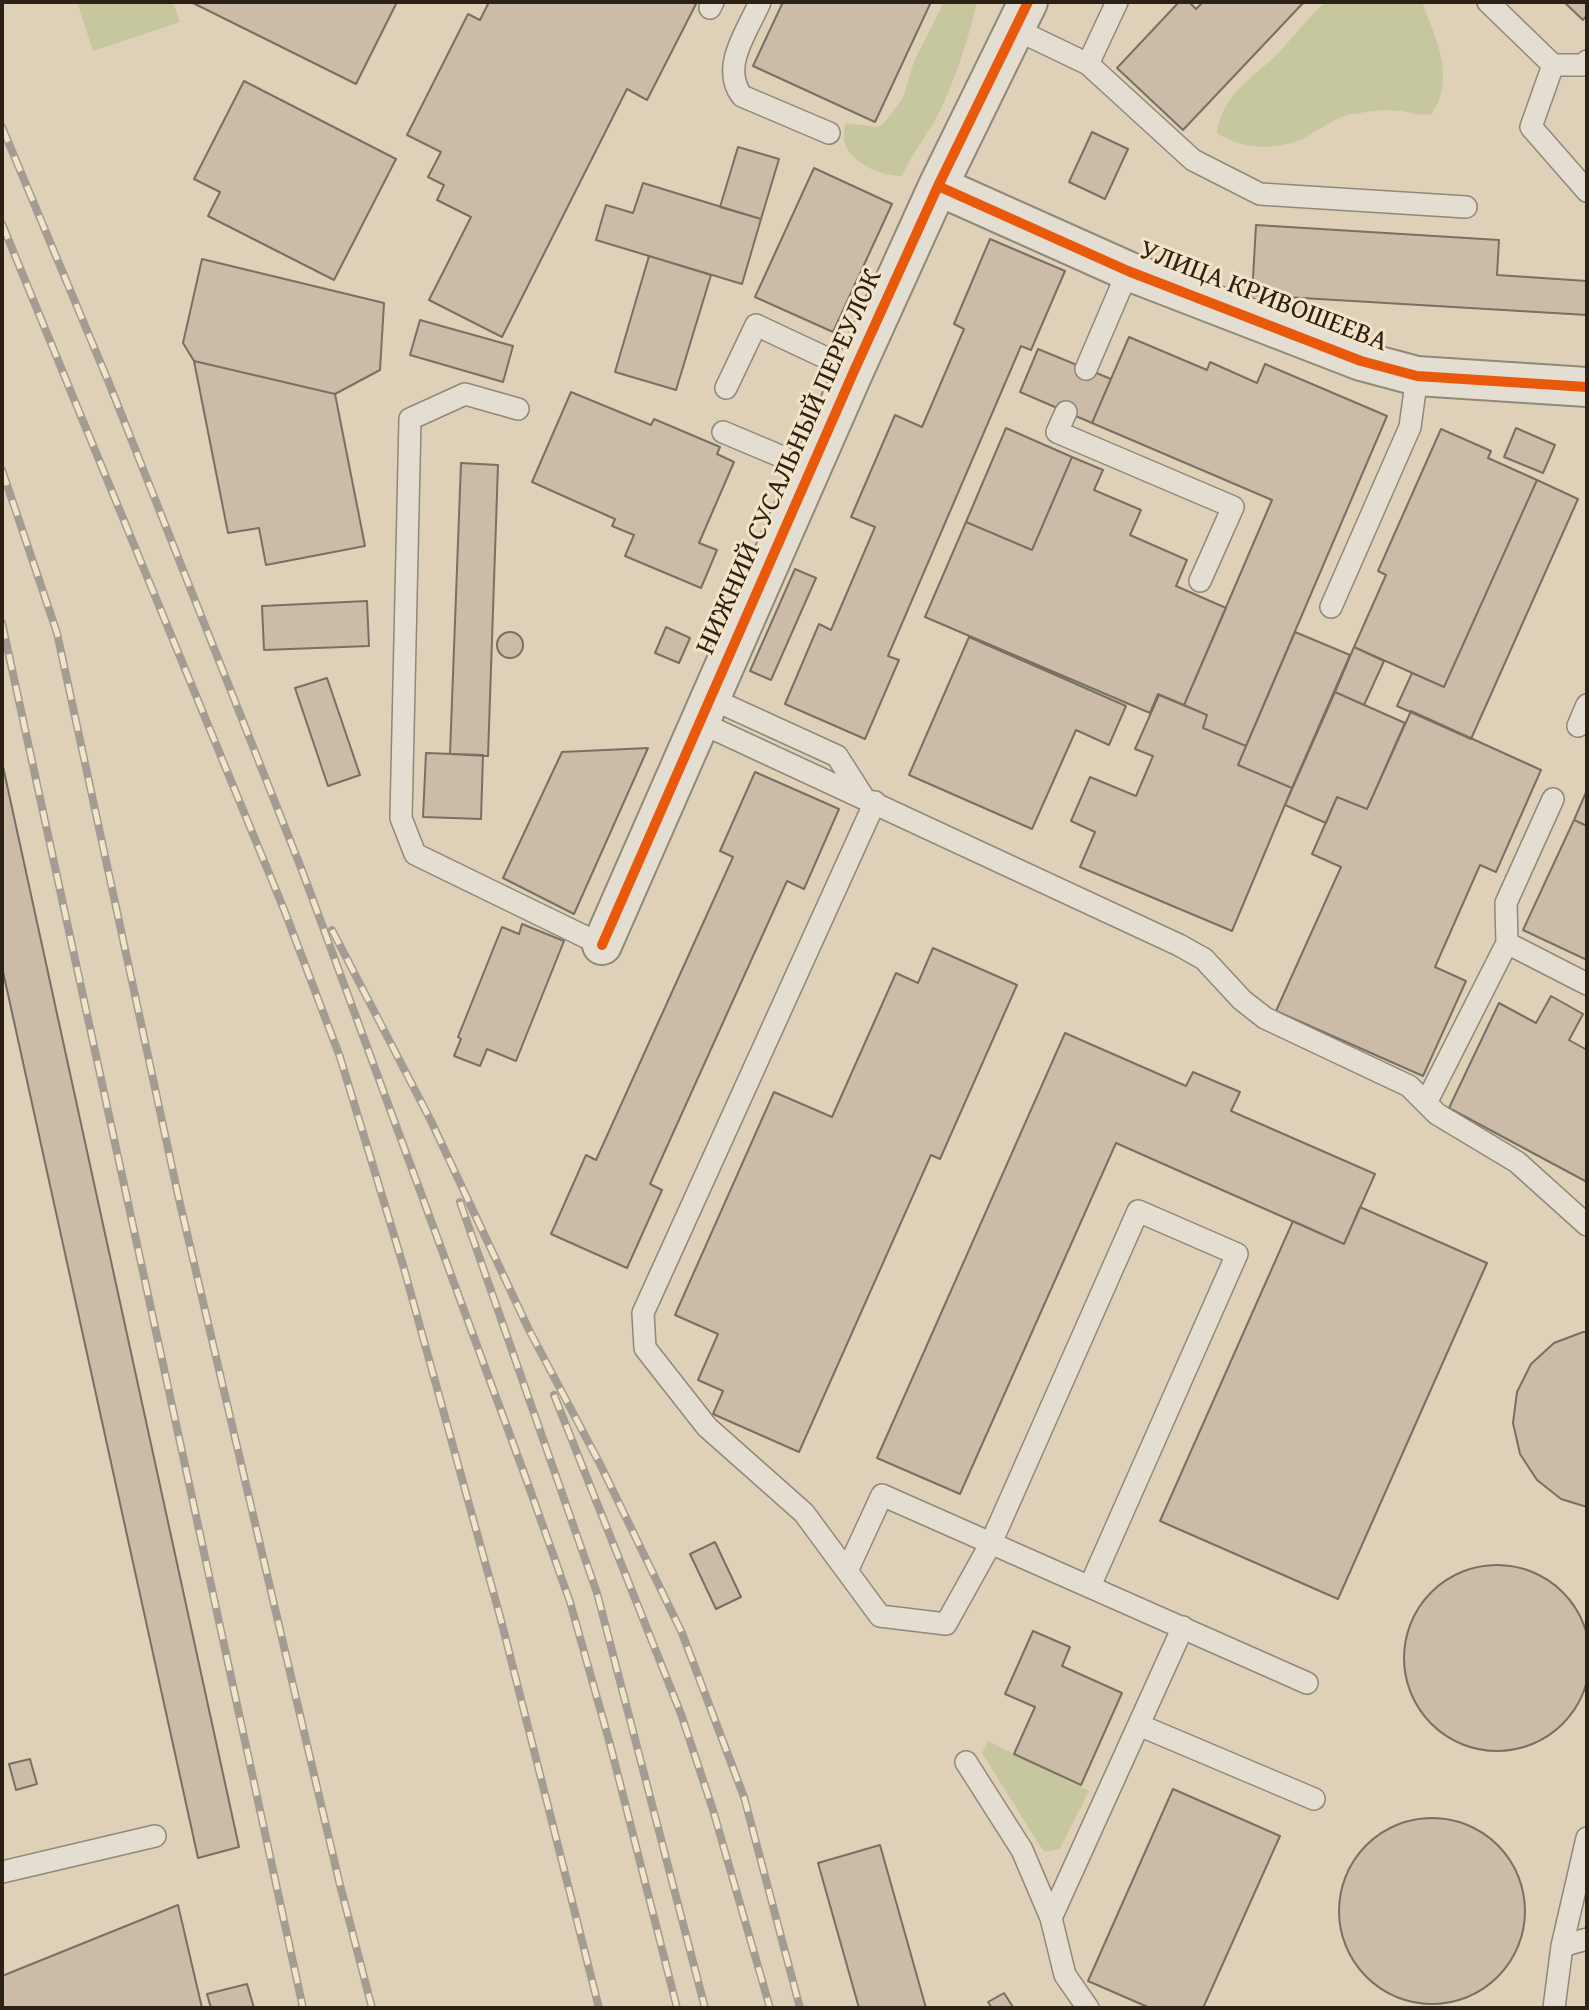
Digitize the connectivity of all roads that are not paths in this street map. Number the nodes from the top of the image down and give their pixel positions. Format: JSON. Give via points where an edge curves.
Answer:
{"nodes":[{"id":1,"x":760,"y":2,"type":"edge"},
{"id":2,"x":1117,"y":2,"type":"edge"},
{"id":3,"x":1488,"y":2,"type":"edge"},
{"id":4,"x":1022,"y":15,"type":"edge"},
{"id":5,"x":1587,"y":61,"type":"edge"},
{"id":6,"x":1088,"y":64,"type":"junction"},
{"id":7,"x":1553,"y":65,"type":"junction"},
{"id":8,"x":829,"y":133,"type":"dead end"},
{"id":9,"x":938,"y":186,"type":"junction"},
{"id":10,"x":1587,"y":191,"type":"edge"},
{"id":11,"x":1466,"y":206,"type":"dead end"},
{"id":12,"x":1129,"y":271,"type":"junction"},
{"id":13,"x":1086,"y":369,"type":"dead end"},
{"id":14,"x":854,"y":371,"type":"junction"},
{"id":15,"x":1417,"y":376,"type":"junction"},
{"id":16,"x":1587,"y":387,"type":"edge"},
{"id":17,"x":726,"y":388,"type":"dead end"},
{"id":18,"x":517,"y":408,"type":"dead end"},
{"id":19,"x":1066,"y":412,"type":"dead end"},
{"id":20,"x":723,"y":432,"type":"dead end"},
{"id":21,"x":811,"y":469,"type":"junction"},
{"id":22,"x":1200,"y":582,"type":"dead end"},
{"id":23,"x":1331,"y":607,"type":"dead end"},
{"id":24,"x":1587,"y":705,"type":"edge"},
{"id":25,"x":704,"y":710,"type":"junction"},
{"id":26,"x":1577,"y":726,"type":"dead end"},
{"id":27,"x":868,"y":799,"type":"junction"},
{"id":28,"x":1553,"y":799,"type":"dead end"},
{"id":29,"x":1507,"y":943,"type":"junction"},
{"id":30,"x":602,"y":946,"type":"joint"},
{"id":31,"x":1587,"y":984,"type":"edge"},
{"id":32,"x":1426,"y":1103,"type":"junction"},
{"id":33,"x":1587,"y":1225,"type":"edge"},
{"id":34,"x":991,"y":1543,"type":"junction"},
{"id":35,"x":847,"y":1571,"type":"junction"},
{"id":36,"x":1090,"y":1586,"type":"junction"},
{"id":37,"x":1183,"y":1628,"type":"junction"},
{"id":38,"x":1307,"y":1682,"type":"dead end"},
{"id":39,"x":1139,"y":1725,"type":"junction"},
{"id":40,"x":965,"y":1762,"type":"dead end"},
{"id":41,"x":1314,"y":1799,"type":"dead end"},
{"id":42,"x":155,"y":1836,"type":"dead end"},
{"id":43,"x":1587,"y":1838,"type":"edge"},
{"id":44,"x":2,"y":1872,"type":"edge"},
{"id":45,"x":1051,"y":1918,"type":"junction"},
{"id":46,"x":1587,"y":1939,"type":"edge"},
{"id":47,"x":1562,"y":1946,"type":"junction"},
{"id":48,"x":1088,"y":2008,"type":"edge"},
{"id":49,"x":1554,"y":2008,"type":"edge"}],
"edges":[{"from":1,"to":8,"type":"lane","via":[[731,68],[733,84],[742,96]]},
{"from":2,"to":6,"type":"lane"},
{"from":3,"to":7,"type":"lane"},
{"from":4,"to":6,"type":"lane"},
{"from":4,"to":9,"type":"street","name":"НИЖНИЙ СУСАЛЬНЫЙ ПЕРЕУЛОК"},
{"from":5,"to":7,"type":"lane","via":[[1583,65]]},
{"from":6,"to":11,"type":"lane","via":[[1193,160],[1260,194]]},
{"from":7,"to":10,"type":"lane","via":[[1531,127]]},
{"from":9,"to":12,"type":"street","name":"УЛИЦА КРИВОШЕЕВА"},
{"from":9,"to":14,"type":"street","name":"НИЖНИЙ СУСАЛЬНЫЙ ПЕРЕУЛОК"},
{"from":12,"to":13,"type":"lane"},
{"from":12,"to":15,"type":"street","name":"УЛИЦА КРИВОШЕЕВА","via":[[1361,361]]},
{"from":14,"to":17,"type":"lane","via":[[756,325]]},
{"from":14,"to":21,"type":"street","name":"НИЖНИЙ СУСАЛЬНЫЙ ПЕРЕУЛОК"},
{"from":15,"to":16,"type":"street","name":"УЛИЦА КРИВОШЕЕВА"},
{"from":15,"to":23,"type":"lane","via":[[1410,427]]},
{"from":18,"to":30,"type":"lane","via":[[465,394],[410,419],[401,818],[415,853]]},
{"from":19,"to":22,"type":"lane","via":[[1057,432],[1233,507]]},
{"from":20,"to":21,"type":"lane"},
{"from":21,"to":25,"type":"street","name":"НИЖНИЙ СУСАЛЬНЫЙ ПЕРЕУЛОК"},
{"from":24,"to":26,"type":"lane"},
{"from":25,"to":27,"type":"lane","via":[[837,756]]},
{"from":25,"to":30,"type":"street","name":"НИЖНИЙ СУСАЛЬНЫЙ ПЕРЕУЛОК"},
{"from":27,"to":32,"type":"lane","via":[[1179,945],[1203,959],[1265,1018],[1409,1086]]},
{"from":27,"to":35,"type":"lane","via":[[643,1313],[645,1348],[684,1398],[708,1427],[804,1513]]},
{"from":28,"to":29,"type":"lane","via":[[1506,902]]},
{"from":29,"to":31,"type":"lane"},
{"from":29,"to":32,"type":"lane"},
{"from":32,"to":33,"type":"lane","via":[[1517,1162]]},
{"from":34,"to":35,"type":"lane","via":[[882,1495]]},
{"from":34,"to":35,"type":"lane","via":[[946,1625],[880,1616]]},
{"from":34,"to":36,"type":"lane"},
{"from":34,"to":36,"type":"lane","via":[[1138,1211],[1237,1254]]},
{"from":36,"to":37,"type":"lane"},
{"from":37,"to":38,"type":"lane"},
{"from":37,"to":39,"type":"lane"},
{"from":39,"to":41,"type":"lane"},
{"from":39,"to":45,"type":"lane"},
{"from":40,"to":45,"type":"lane","via":[[1023,1850]]},
{"from":42,"to":44,"type":"lane"},
{"from":43,"to":47,"type":"lane"},
{"from":45,"to":48,"type":"lane","via":[[1065,1975]]},
{"from":46,"to":47,"type":"lane"},
{"from":47,"to":49,"type":"lane"}]}
